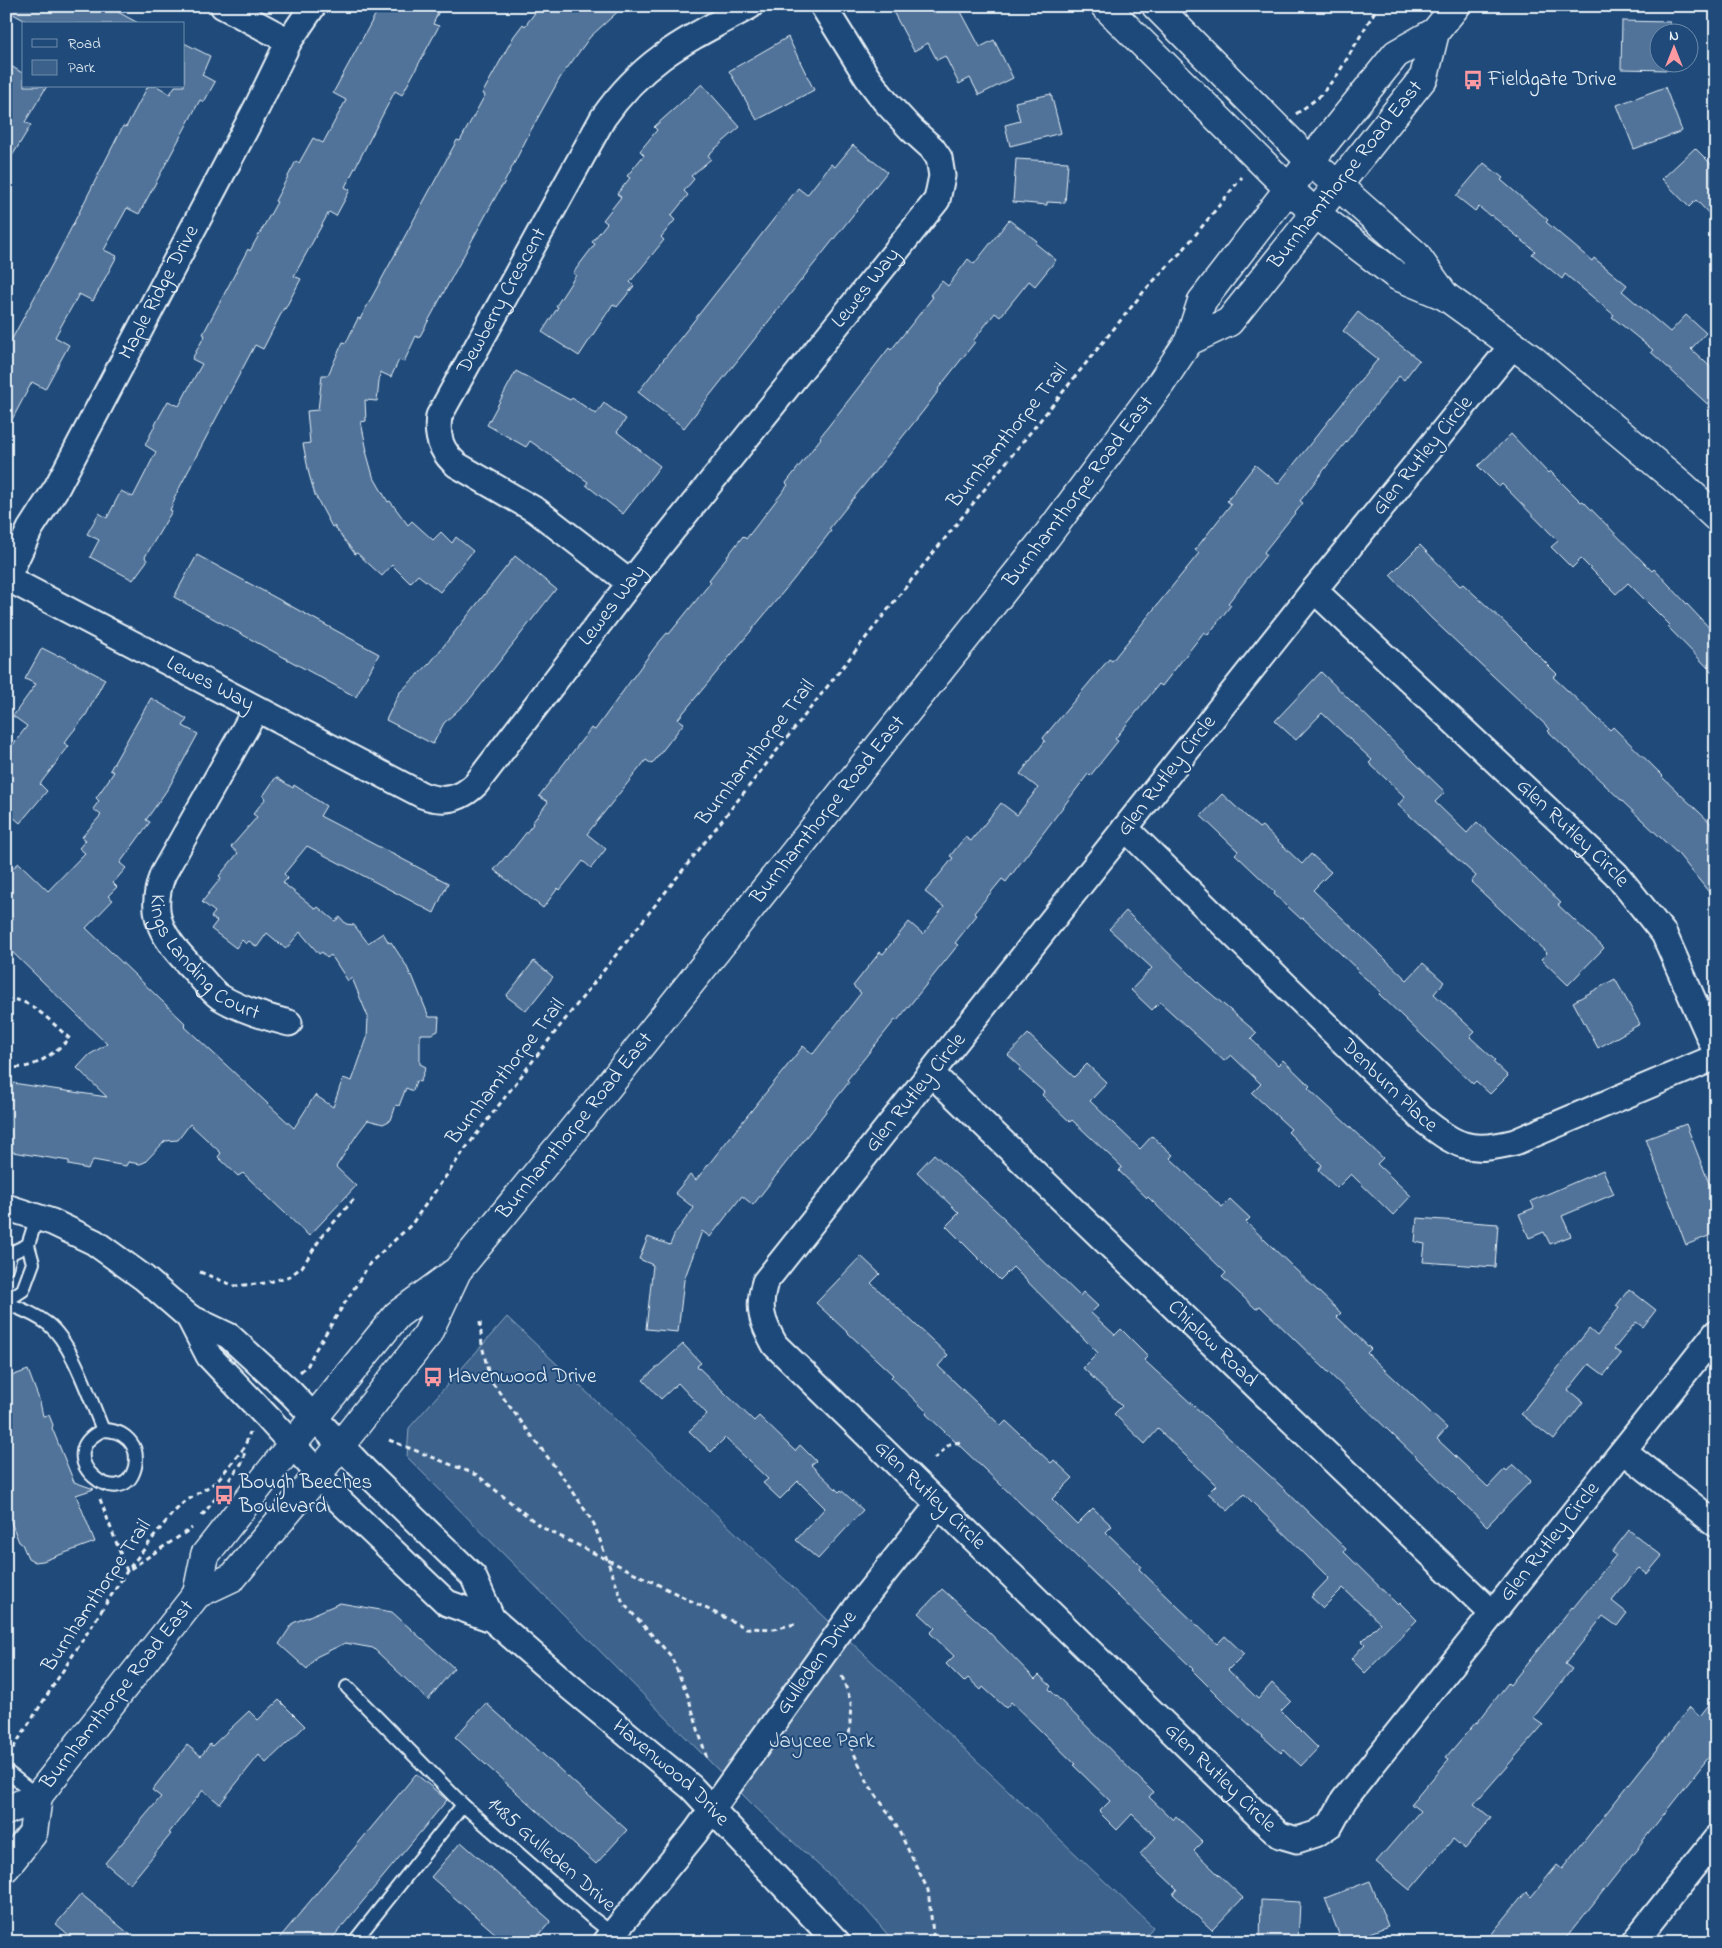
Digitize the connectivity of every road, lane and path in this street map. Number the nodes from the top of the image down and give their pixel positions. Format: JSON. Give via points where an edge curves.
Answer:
{"nodes":[{"id":1,"x":222,"y":6,"type":"edge"},
{"id":2,"x":313,"y":6,"type":"edge"},
{"id":3,"x":750,"y":6,"type":"edge"},
{"id":4,"x":823,"y":6,"type":"edge"},
{"id":5,"x":1105,"y":6,"type":"edge"},
{"id":6,"x":1156,"y":6,"type":"edge"},
{"id":7,"x":1378,"y":6,"type":"edge"},
{"id":8,"x":1456,"y":6,"type":"edge"},
{"id":9,"x":1435,"y":32,"type":"junction"},
{"id":10,"x":290,"y":41,"type":"junction"},
{"id":11,"x":1302,"y":110,"type":"dead end"},
{"id":12,"x":1310,"y":161,"type":"junction"},
{"id":13,"x":1246,"y":172,"type":"dead end"},
{"id":14,"x":1337,"y":186,"type":"junction"},
{"id":15,"x":1289,"y":189,"type":"junction"},
{"id":16,"x":1315,"y":213,"type":"junction"},
{"id":17,"x":1445,"y":296,"type":"junction"},
{"id":18,"x":1190,"y":341,"type":"junction"},
{"id":19,"x":1513,"y":345,"type":"junction"},
{"id":20,"x":1716,"y":517,"type":"edge"},
{"id":21,"x":7,"y":579,"type":"edge"},
{"id":22,"x":630,"y":583,"type":"junction"},
{"id":23,"x":1314,"y":590,"type":"junction"},
{"id":24,"x":256,"y":708,"type":"junction"},
{"id":25,"x":1125,"y":828,"type":"junction"},
{"id":26,"x":6,"y":1000,"type":"edge"},
{"id":27,"x":289,"y":1023,"type":"dead end"},
{"id":28,"x":1716,"y":1052,"type":"edge"},
{"id":29,"x":1716,"y":1057,"type":"edge"},
{"id":30,"x":6,"y":1066,"type":"edge"},
{"id":31,"x":932,"y":1074,"type":"junction"},
{"id":32,"x":354,"y":1199,"type":"dead end"},
{"id":33,"x":6,"y":1208,"type":"edge"},
{"id":34,"x":37,"y":1217,"type":"junction"},
{"id":35,"x":28,"y":1245,"type":"junction"},
{"id":36,"x":6,"y":1268,"type":"edge"},
{"id":37,"x":457,"y":1271,"type":"junction"},
{"id":38,"x":200,"y":1272,"type":"dead end"},
{"id":39,"x":7,"y":1300,"type":"edge"},
{"id":40,"x":189,"y":1317,"type":"junction"},
{"id":41,"x":480,"y":1322,"type":"dead end"},
{"id":42,"x":1716,"y":1333,"type":"edge"},
{"id":43,"x":308,"y":1365,"type":"dead end"},
{"id":44,"x":315,"y":1418,"type":"junction"},
{"id":45,"x":102,"y":1430,"type":"junction"},
{"id":46,"x":389,"y":1440,"type":"dead end"},
{"id":47,"x":961,"y":1442,"type":"dead end"},
{"id":48,"x":293,"y":1445,"type":"junction"},
{"id":49,"x":341,"y":1445,"type":"junction"},
{"id":50,"x":1624,"y":1450,"type":"junction"},
{"id":51,"x":934,"y":1458,"type":"dead end"},
{"id":52,"x":318,"y":1473,"type":"junction"},
{"id":53,"x":98,"y":1482,"type":"junction"},
{"id":54,"x":940,"y":1504,"type":"junction"},
{"id":55,"x":1716,"y":1524,"type":"edge"},
{"id":56,"x":606,"y":1560,"type":"junction"},
{"id":57,"x":127,"y":1571,"type":"junction"},
{"id":58,"x":198,"y":1594,"type":"junction"},
{"id":59,"x":1492,"y":1613,"type":"junction"},
{"id":60,"x":492,"y":1619,"type":"junction"},
{"id":61,"x":795,"y":1624,"type":"dead end"},
{"id":62,"x":842,"y":1676,"type":"dead end"},
{"id":63,"x":348,"y":1687,"type":"dead end"},
{"id":64,"x":10,"y":1753,"type":"dead end"},
{"id":65,"x":707,"y":1759,"type":"dead end"},
{"id":66,"x":6,"y":1771,"type":"edge"},
{"id":67,"x":38,"y":1796,"type":"junction"},
{"id":68,"x":463,"y":1805,"type":"junction"},
{"id":69,"x":713,"y":1809,"type":"junction"},
{"id":70,"x":6,"y":1811,"type":"edge"},
{"id":71,"x":1716,"y":1839,"type":"edge"},
{"id":72,"x":6,"y":1866,"type":"edge"},
{"id":73,"x":610,"y":1938,"type":"edge"},
{"id":74,"x":354,"y":1942,"type":"edge"},
{"id":75,"x":837,"y":1942,"type":"edge"},
{"id":76,"x":934,"y":1942,"type":"edge"},
{"id":77,"x":1634,"y":1942,"type":"edge"}],
"edges":[{"from":1,"to":10,"type":"street"},
{"from":2,"to":10,"type":"street","name":"Maple Ridge Drive"},
{"from":3,"to":22,"type":"street","name":"Dewberry Crescent","via":[[663,54],[636,77],[602,118],[440,416],[438,438],[448,458],[457,466],[537,511]]},
{"from":4,"to":22,"type":"street","name":"Lewes Way","via":[[872,83],[939,158],[942,176],[939,194],[930,210]]},
{"from":5,"to":15,"type":"main road"},
{"from":6,"to":12,"type":"main road"},
{"from":7,"to":11,"type":"path","via":[[1338,74],[1319,97]]},
{"from":8,"to":9,"type":"main road","name":"Burnhamthorpe Road East"},
{"from":9,"to":12,"type":"main road","name":"Burnhamthorpe Road East","via":[[1396,54]]},
{"from":9,"to":14,"type":"main road","name":"Burnhamthorpe Road East","via":[[1424,77]]},
{"from":10,"to":21,"type":"street","name":"Maple Ridge Drive","via":[[57,487],[30,529]]},
{"from":12,"to":14,"type":"main road"},
{"from":12,"to":15,"type":"main road","name":"Burnhamthorpe Road East"},
{"from":13,"to":43,"type":"path","name":"Burnhamthorpe Trail","via":[[1184,249],[1145,290],[905,588],[545,1045],[411,1225],[370,1263]]},
{"from":14,"to":16,"type":"main road","name":"Burnhamthorpe Road East"},
{"from":14,"to":17,"type":"main road","via":[[1415,254]]},
{"from":15,"to":16,"type":"main road"},
{"from":15,"to":18,"type":"main road","name":"Burnhamthorpe Road East","via":[[1202,301]]},
{"from":16,"to":17,"type":"main road","via":[[1397,276]]},
{"from":16,"to":18,"type":"main road","name":"Burnhamthorpe Road East","via":[[1229,322]]},
{"from":17,"to":19,"type":"main road"},
{"from":18,"to":37,"type":"main road","name":"Burnhamthorpe Road East","via":[[1040,545],[604,1092]]},
{"from":19,"to":20,"type":"main road"},
{"from":19,"to":23,"type":"street","name":"Glen Rutley Circle"},
{"from":21,"to":24,"type":"street","name":"Lewes Way"},
{"from":22,"to":24,"type":"street","name":"Lewes Way","via":[[476,784],[451,799],[422,795]]},
{"from":23,"to":25,"type":"street","name":"Glen Rutley Circle"},
{"from":23,"to":28,"type":"street","name":"Glen Rutley Circle","via":[[1616,874],[1664,934]]},
{"from":24,"to":27,"type":"street","name":"Kings Landing Court","via":[[163,874],[158,890],[157,914],[161,929],[171,945],[218,996],[250,1012]]},
{"from":25,"to":29,"type":"street","name":"Denburn Place","via":[[1421,1118],[1448,1140],[1479,1149],[1515,1142]]},
{"from":25,"to":31,"type":"street","name":"Glen Rutley Circle"},
{"from":26,"to":30,"type":"path","via":[[25,1001],[70,1039],[29,1067],[15,1069]]},
{"from":31,"to":54,"type":"street","name":"Glen Rutley Circle","via":[[765,1282],[760,1308],[764,1326],[775,1345]]},
{"from":31,"to":59,"type":"street","name":"Chiplow Road"},
{"from":32,"to":38,"type":"path","via":[[322,1236],[302,1267],[290,1276],[266,1283],[234,1286]]},
{"from":33,"to":34,"type":"street"},
{"from":34,"to":35,"type":"lane"},
{"from":34,"to":40,"type":"street","via":[[94,1242],[144,1278]]},
{"from":35,"to":36,"type":"lane","via":[[11,1253]]},
{"from":35,"to":39,"type":"lane","via":[[33,1263],[23,1290]]},
{"from":37,"to":44,"type":"main road","name":"Burnhamthorpe Road East","via":[[397,1315]]},
{"from":37,"to":49,"type":"main road","name":"Burnhamthorpe Road East","via":[[426,1335]]},
{"from":39,"to":45,"type":"lane","via":[[35,1315],[60,1336],[71,1354]]},
{"from":40,"to":44,"type":"street","via":[[229,1336]]},
{"from":40,"to":48,"type":"street","via":[[209,1356]]},
{"from":41,"to":56,"type":"path","via":[[490,1380],[594,1524]]},
{"from":42,"to":50,"type":"street","name":"Glen Rutley Circle"},
{"from":44,"to":48,"type":"main road","name":"Burnhamthorpe Road East"},
{"from":44,"to":49,"type":"street"},
{"from":45,"to":53,"type":"lane","via":[[87,1441],[83,1450],[86,1468]]},
{"from":45,"to":53,"type":"lane","via":[[120,1432],[127,1437],[136,1462],[128,1480],[119,1486]]},
{"from":46,"to":56,"type":"path","via":[[477,1475],[541,1527]]},
{"from":47,"to":51,"type":"path","via":[[950,1444]]},
{"from":48,"to":52,"type":"street"},
{"from":48,"to":58,"type":"main road","name":"Burnhamthorpe Road East","via":[[205,1555]]},
{"from":49,"to":52,"type":"main road","name":"Burnhamthorpe Road East"},
{"from":49,"to":60,"type":"street","name":"Havenwood Drive","via":[[473,1576]]},
{"from":50,"to":55,"type":"street"},
{"from":50,"to":59,"type":"street","name":"Glen Rutley Circle"},
{"from":52,"to":58,"type":"main road","name":"Burnhamthorpe Road East","via":[[233,1577]]},
{"from":52,"to":60,"type":"street","name":"Havenwood Drive","via":[[340,1501],[448,1603]]},
{"from":53,"to":57,"type":"path","via":[[98,1496]]},
{"from":54,"to":59,"type":"street","name":"Glen Rutley Circle","via":[[1264,1821],[1280,1835],[1297,1840],[1316,1834],[1331,1824],[1344,1800]]},
{"from":54,"to":69,"type":"street","name":"Gulleden Drive","via":[[857,1607]]},
{"from":56,"to":61,"type":"path","via":[[746,1628],[774,1629]]},
{"from":56,"to":65,"type":"path","via":[[623,1604],[671,1656],[688,1696]]},
{"from":57,"to":57,"type":"path","name":"Burnhamthorpe Trail","via":[[190,1530],[244,1460],[244,1448],[216,1482],[183,1503],[171,1515]]},
{"from":57,"to":64,"type":"path","name":"Burnhamthorpe Trail"},
{"from":58,"to":67,"type":"main road","name":"Burnhamthorpe Road East"},
{"from":60,"to":69,"type":"street","name":"Havenwood Drive"},
{"from":62,"to":76,"type":"path","via":[[852,1702],[849,1743],[869,1785],[894,1821],[928,1890]]},
{"from":63,"to":68,"type":"lane","name":"1485 Gulleden Drive"},
{"from":66,"to":67,"type":"lane"},
{"from":67,"to":70,"type":"main road","name":"Burnhamthorpe Road East"},
{"from":67,"to":72,"type":"main road","name":"Burnhamthorpe Road East","via":[[33,1833]]},
{"from":68,"to":73,"type":"lane","name":"1485 Gulleden Drive","via":[[591,1917]]},
{"from":68,"to":74,"type":"lane","name":"1485 Gulleden Drive"},
{"from":69,"to":73,"type":"street","name":"Gulleden Drive"},
{"from":69,"to":75,"type":"street","name":"Havenwood Drive"},
{"from":71,"to":77,"type":"street"}]}
